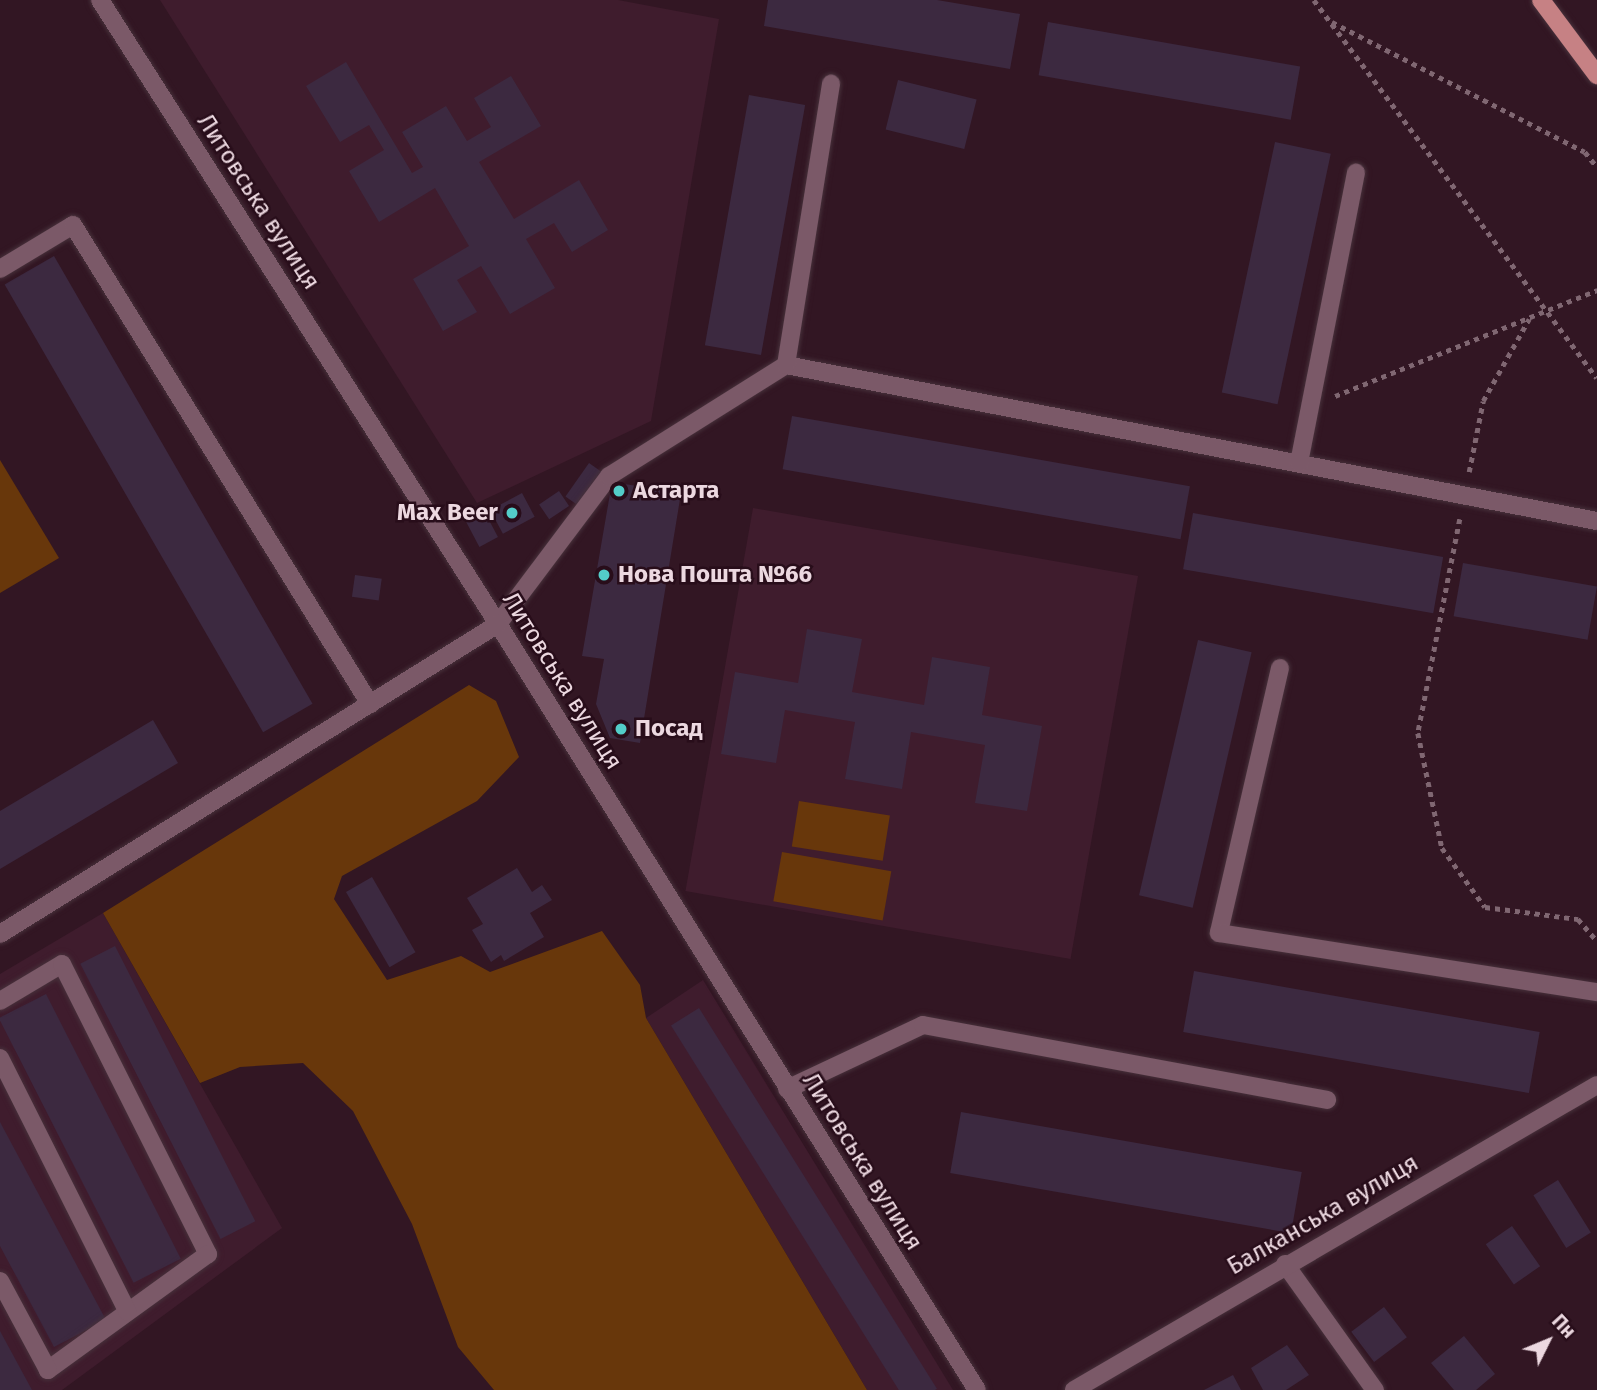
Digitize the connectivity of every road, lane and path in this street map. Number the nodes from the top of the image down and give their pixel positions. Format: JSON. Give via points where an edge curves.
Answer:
{"nodes":[{"id":1,"x":100,"y":0,"type":"edge"},
{"id":2,"x":1314,"y":0,"type":"edge"},
{"id":3,"x":1541,"y":0,"type":"edge"},
{"id":4,"x":1330,"y":21,"type":"junction"},
{"id":5,"x":1597,"y":75,"type":"edge"},
{"id":6,"x":831,"y":84,"type":"dead end"},
{"id":7,"x":1597,"y":167,"type":"edge"},
{"id":8,"x":1356,"y":173,"type":"dead end"},
{"id":9,"x":0,"y":269,"type":"edge"},
{"id":10,"x":1597,"y":289,"type":"edge"},
{"id":11,"x":1547,"y":312,"type":"junction"},
{"id":12,"x":1529,"y":319,"type":"junction"},
{"id":13,"x":786,"y":365,"type":"junction"},
{"id":14,"x":1597,"y":378,"type":"edge"},
{"id":15,"x":1310,"y":406,"type":"junction"},
{"id":16,"x":1299,"y":463,"type":"junction"},
{"id":17,"x":1465,"y":495,"type":"junction"},
{"id":18,"x":1597,"y":521,"type":"edge"},
{"id":19,"x":498,"y":624,"type":"junction"},
{"id":20,"x":1280,"y":668,"type":"dead end"},
{"id":21,"x":370,"y":704,"type":"junction"},
{"id":22,"x":0,"y":934,"type":"edge"},
{"id":23,"x":1597,"y":941,"type":"edge"},
{"id":24,"x":1597,"y":992,"type":"edge"},
{"id":25,"x":0,"y":1001,"type":"edge"},
{"id":26,"x":0,"y":1058,"type":"edge"},
{"id":27,"x":1597,"y":1085,"type":"edge"},
{"id":28,"x":787,"y":1089,"type":"junction"},
{"id":29,"x":1327,"y":1100,"type":"dead end"},
{"id":30,"x":1284,"y":1264,"type":"junction"},
{"id":31,"x":0,"y":1281,"type":"edge"},
{"id":32,"x":128,"y":1312,"type":"junction"},
{"id":33,"x":977,"y":1390,"type":"edge"},
{"id":34,"x":1074,"y":1390,"type":"edge"},
{"id":35,"x":1375,"y":1390,"type":"edge"}],
"edges":[{"from":1,"to":19,"type":"street","name":"Литовська вулиця"},
{"from":2,"to":4,"type":"path"},
{"from":3,"to":5,"type":"main road"},
{"from":4,"to":7,"type":"path","via":[[1585,152]]},
{"from":4,"to":11,"type":"path"},
{"from":6,"to":13,"type":"street"},
{"from":8,"to":15,"type":"street"},
{"from":9,"to":21,"type":"street","via":[[74,225]]},
{"from":10,"to":11,"type":"path"},
{"from":11,"to":12,"type":"path"},
{"from":11,"to":14,"type":"path"},
{"from":12,"to":15,"type":"path"},
{"from":12,"to":17,"type":"path","via":[[1483,401]]},
{"from":13,"to":16,"type":"street"},
{"from":13,"to":19,"type":"street","via":[[609,476]]},
{"from":15,"to":16,"type":"street"},
{"from":16,"to":17,"type":"street"},
{"from":17,"to":18,"type":"street"},
{"from":17,"to":23,"type":"path","via":[[1418,733],[1442,848],[1485,907],[1577,919]]},
{"from":19,"to":21,"type":"street"},
{"from":19,"to":28,"type":"street","name":"Литовська вулиця"},
{"from":20,"to":24,"type":"street","via":[[1219,933]]},
{"from":21,"to":22,"type":"street"},
{"from":25,"to":32,"type":"street","via":[[62,964],[208,1254]]},
{"from":26,"to":32,"type":"street"},
{"from":27,"to":30,"type":"street","name":"Балканська вулиця"},
{"from":28,"to":29,"type":"street","via":[[923,1025]]},
{"from":28,"to":33,"type":"street","name":"Литовська вулиця"},
{"from":30,"to":34,"type":"street","name":"Балканська вулиця"},
{"from":30,"to":35,"type":"street"},
{"from":31,"to":32,"type":"street","via":[[48,1370]]}]}
